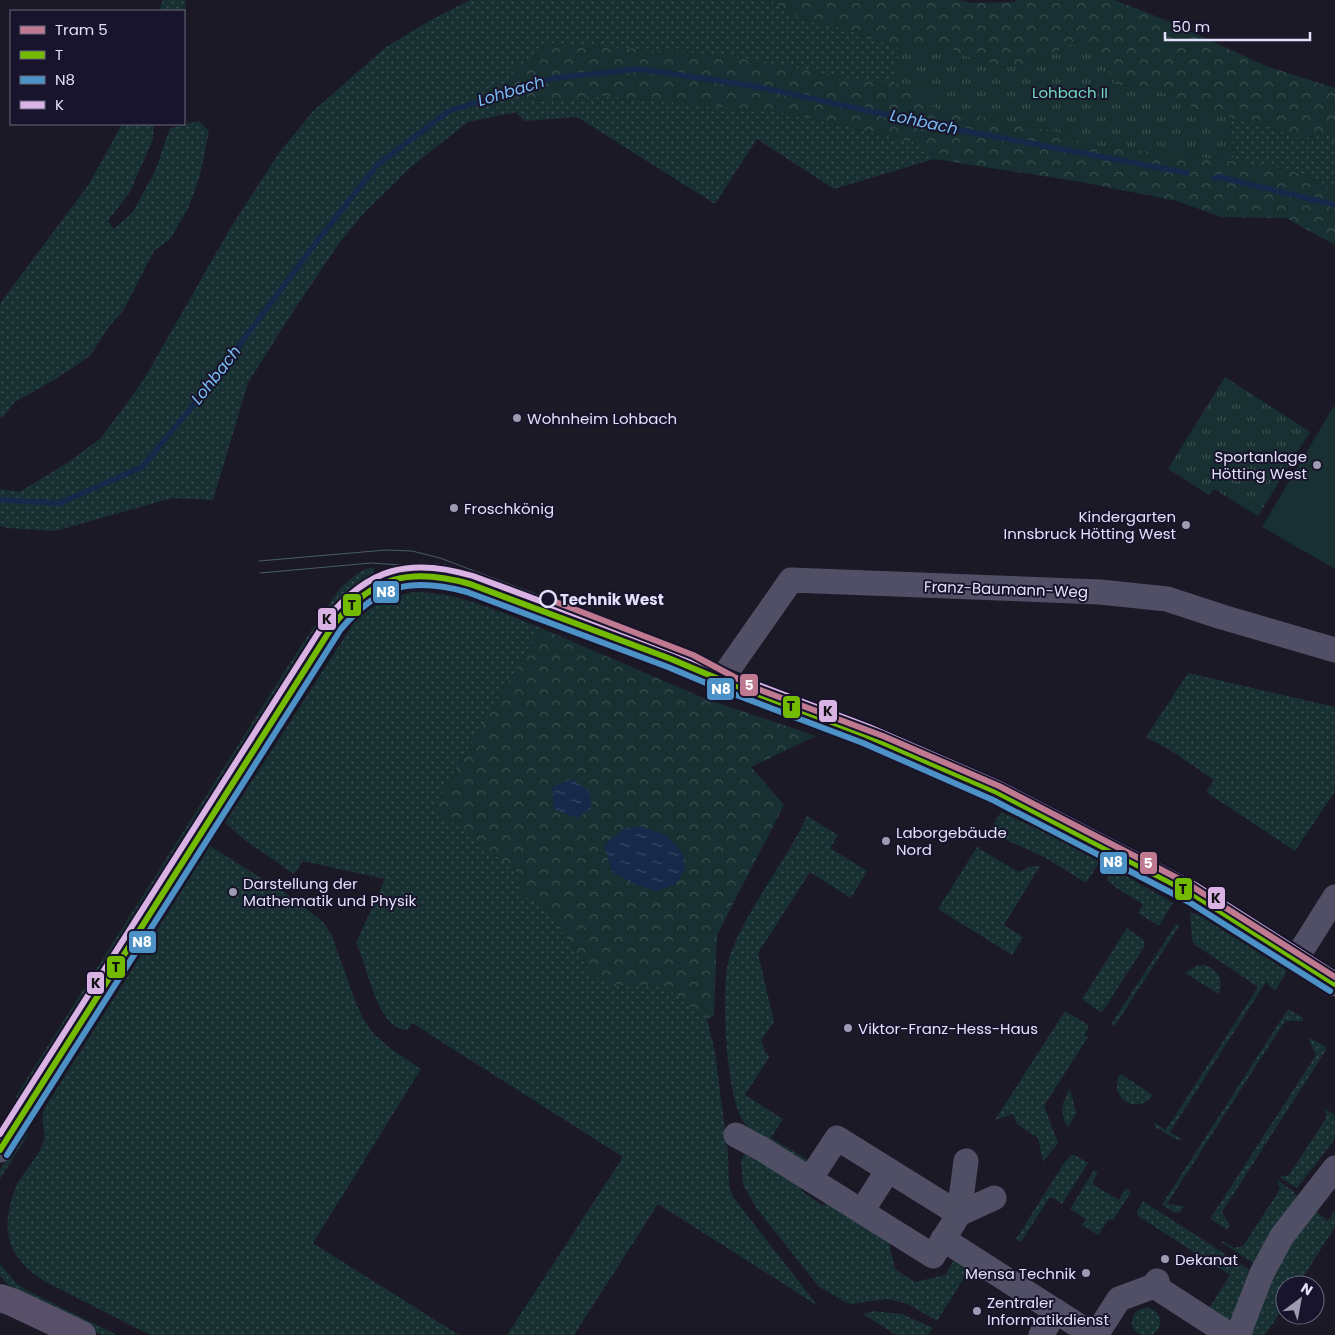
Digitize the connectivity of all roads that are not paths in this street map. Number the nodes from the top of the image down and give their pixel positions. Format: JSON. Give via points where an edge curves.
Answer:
{"nodes":[{"id":1,"x":1335,"y":650,"type":"edge"},
{"id":2,"x":721,"y":680,"type":"junction"},
{"id":3,"x":1335,"y":897,"type":"edge"},
{"id":4,"x":1296,"y":959,"type":"junction"},
{"id":5,"x":1335,"y":984,"type":"edge"},
{"id":6,"x":736,"y":1135,"type":"dead end"},
{"id":7,"x":0,"y":1150,"type":"edge"},
{"id":8,"x":966,"y":1161,"type":"dead end"},
{"id":9,"x":1335,"y":1168,"type":"edge"},
{"id":10,"x":888,"y":1170,"type":"junction"},
{"id":11,"x":810,"y":1180,"type":"junction"},
{"id":12,"x":994,"y":1198,"type":"dead end"},
{"id":13,"x":862,"y":1211,"type":"junction"},
{"id":14,"x":959,"y":1214,"type":"junction"},
{"id":15,"x":943,"y":1239,"type":"junction"},
{"id":16,"x":4,"y":1296,"type":"edge"},
{"id":17,"x":1056,"y":1311,"type":"junction"},
{"id":18,"x":82,"y":1335,"type":"edge"},
{"id":19,"x":1041,"y":1335,"type":"edge"},
{"id":20,"x":1094,"y":1335,"type":"edge"},
{"id":21,"x":1230,"y":1335,"type":"edge"},
{"id":22,"x":1238,"y":1335,"type":"edge"}],
"edges":[{"from":1,"to":2,"type":"street","name":"Franz-Baumann-Weg","via":[[1167,599],[1100,592],[790,580]]},
{"from":2,"to":4,"type":"street","via":[[905,751],[998,792],[1193,894]]},
{"from":2,"to":7,"type":"street","via":[[454,578],[432,575],[399,578],[365,592],[334,624]]},
{"from":3,"to":4,"type":"street"},
{"from":4,"to":5,"type":"street"},
{"from":6,"to":11,"type":"street"},
{"from":8,"to":14,"type":"street"},
{"from":9,"to":22,"type":"street","via":[[1282,1236],[1262,1273]]},
{"from":10,"to":11,"type":"street","via":[[837,1138]]},
{"from":10,"to":13,"type":"street"},
{"from":10,"to":14,"type":"street"},
{"from":11,"to":13,"type":"street"},
{"from":12,"to":14,"type":"street"},
{"from":13,"to":15,"type":"street","via":[[933,1256]]},
{"from":14,"to":15,"type":"street"},
{"from":15,"to":17,"type":"street"},
{"from":16,"to":18,"type":"main road"},
{"from":17,"to":19,"type":"street"},
{"from":17,"to":20,"type":"street"},
{"from":20,"to":21,"type":"street","via":[[1116,1297],[1156,1284]]}]}
